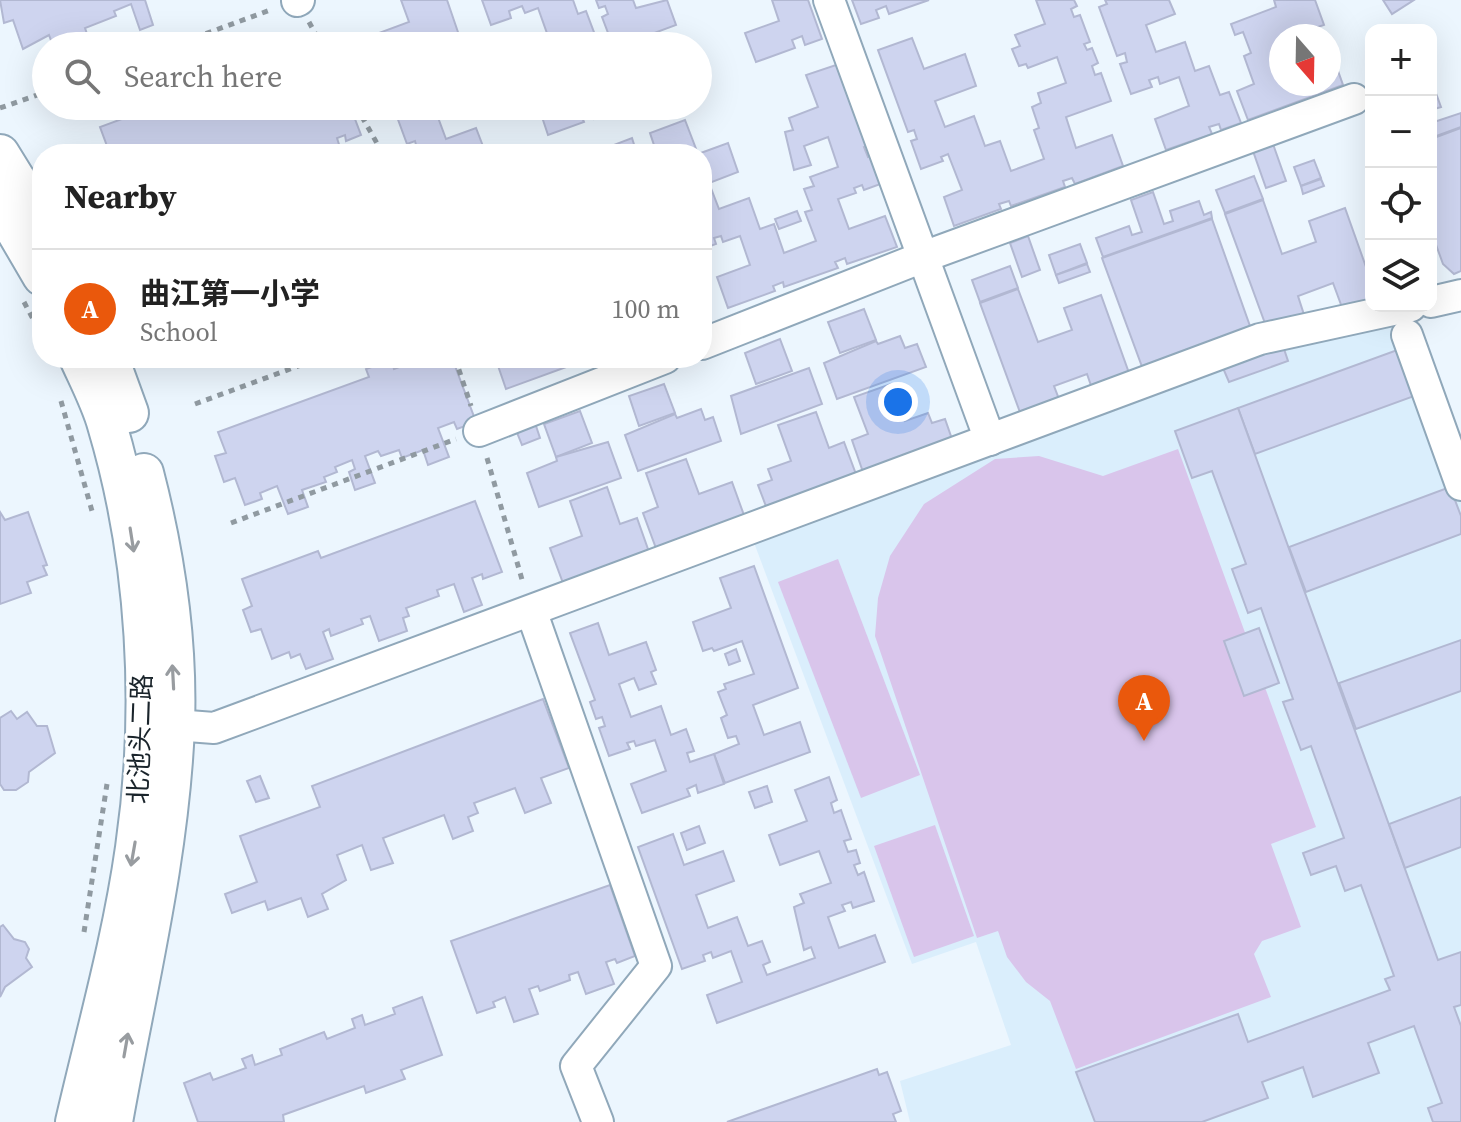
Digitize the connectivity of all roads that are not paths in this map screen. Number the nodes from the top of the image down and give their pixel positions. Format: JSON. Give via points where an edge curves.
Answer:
{"nodes":[{"id":1,"x":829,"y":0,"type":"edge"},
{"id":2,"x":1354,"y":99,"type":"dead end"},
{"id":3,"x":0,"y":154,"type":"edge"},
{"id":4,"x":0,"y":204,"type":"edge"},
{"id":5,"x":32,"y":206,"type":"edge"},
{"id":6,"x":923,"y":257,"type":"junction"},
{"id":7,"x":32,"y":259,"type":"edge"},
{"id":8,"x":1461,"y":295,"type":"edge"},
{"id":9,"x":1437,"y":301,"type":"edge"},
{"id":10,"x":1409,"y":321,"type":"edge"},
{"id":11,"x":712,"y":340,"type":"edge"},
{"id":12,"x":113,"y":368,"type":"edge"},
{"id":13,"x":640,"y":368,"type":"edge"},
{"id":14,"x":68,"y":373,"type":"edge"},
{"id":15,"x":479,"y":431,"type":"road end"},
{"id":16,"x":990,"y":440,"type":"junction"},
{"id":17,"x":1461,"y":485,"type":"edge"},
{"id":18,"x":532,"y":613,"type":"junction"},
{"id":19,"x":175,"y":725,"type":"junction"},
{"id":20,"x":75,"y":1122,"type":"edge"},
{"id":21,"x":113,"y":1122,"type":"edge"},
{"id":22,"x":598,"y":1122,"type":"edge"}],
"edges":[{"from":1,"to":6,"type":"street"},
{"from":2,"to":6,"type":"street"},
{"from":3,"to":5,"type":"main road"},
{"from":4,"to":7,"type":"main road"},
{"from":6,"to":11,"type":"street"},
{"from":6,"to":16,"type":"street"},
{"from":8,"to":9,"type":"street"},
{"from":10,"to":16,"type":"street","via":[[1260,339]]},
{"from":10,"to":17,"type":"street"},
{"from":19,"to":12,"type":"main road","name":"北池头二路","one_way":true,"via":[[163,547],[131,418]]},
{"from":13,"to":15,"type":"street"},
{"from":14,"to":20,"type":"main road","name":"北池头二路","one_way":true,"via":[[107,423],[140,584],[143,668],[135,848]]},
{"from":16,"to":18,"type":"street"},
{"from":18,"to":19,"type":"street","via":[[214,728]]},
{"from":18,"to":22,"type":"street","via":[[656,966],[576,1066]]},
{"from":21,"to":19,"type":"main road","name":"北池头二路","one_way":true,"via":[[168,809]]}]}
